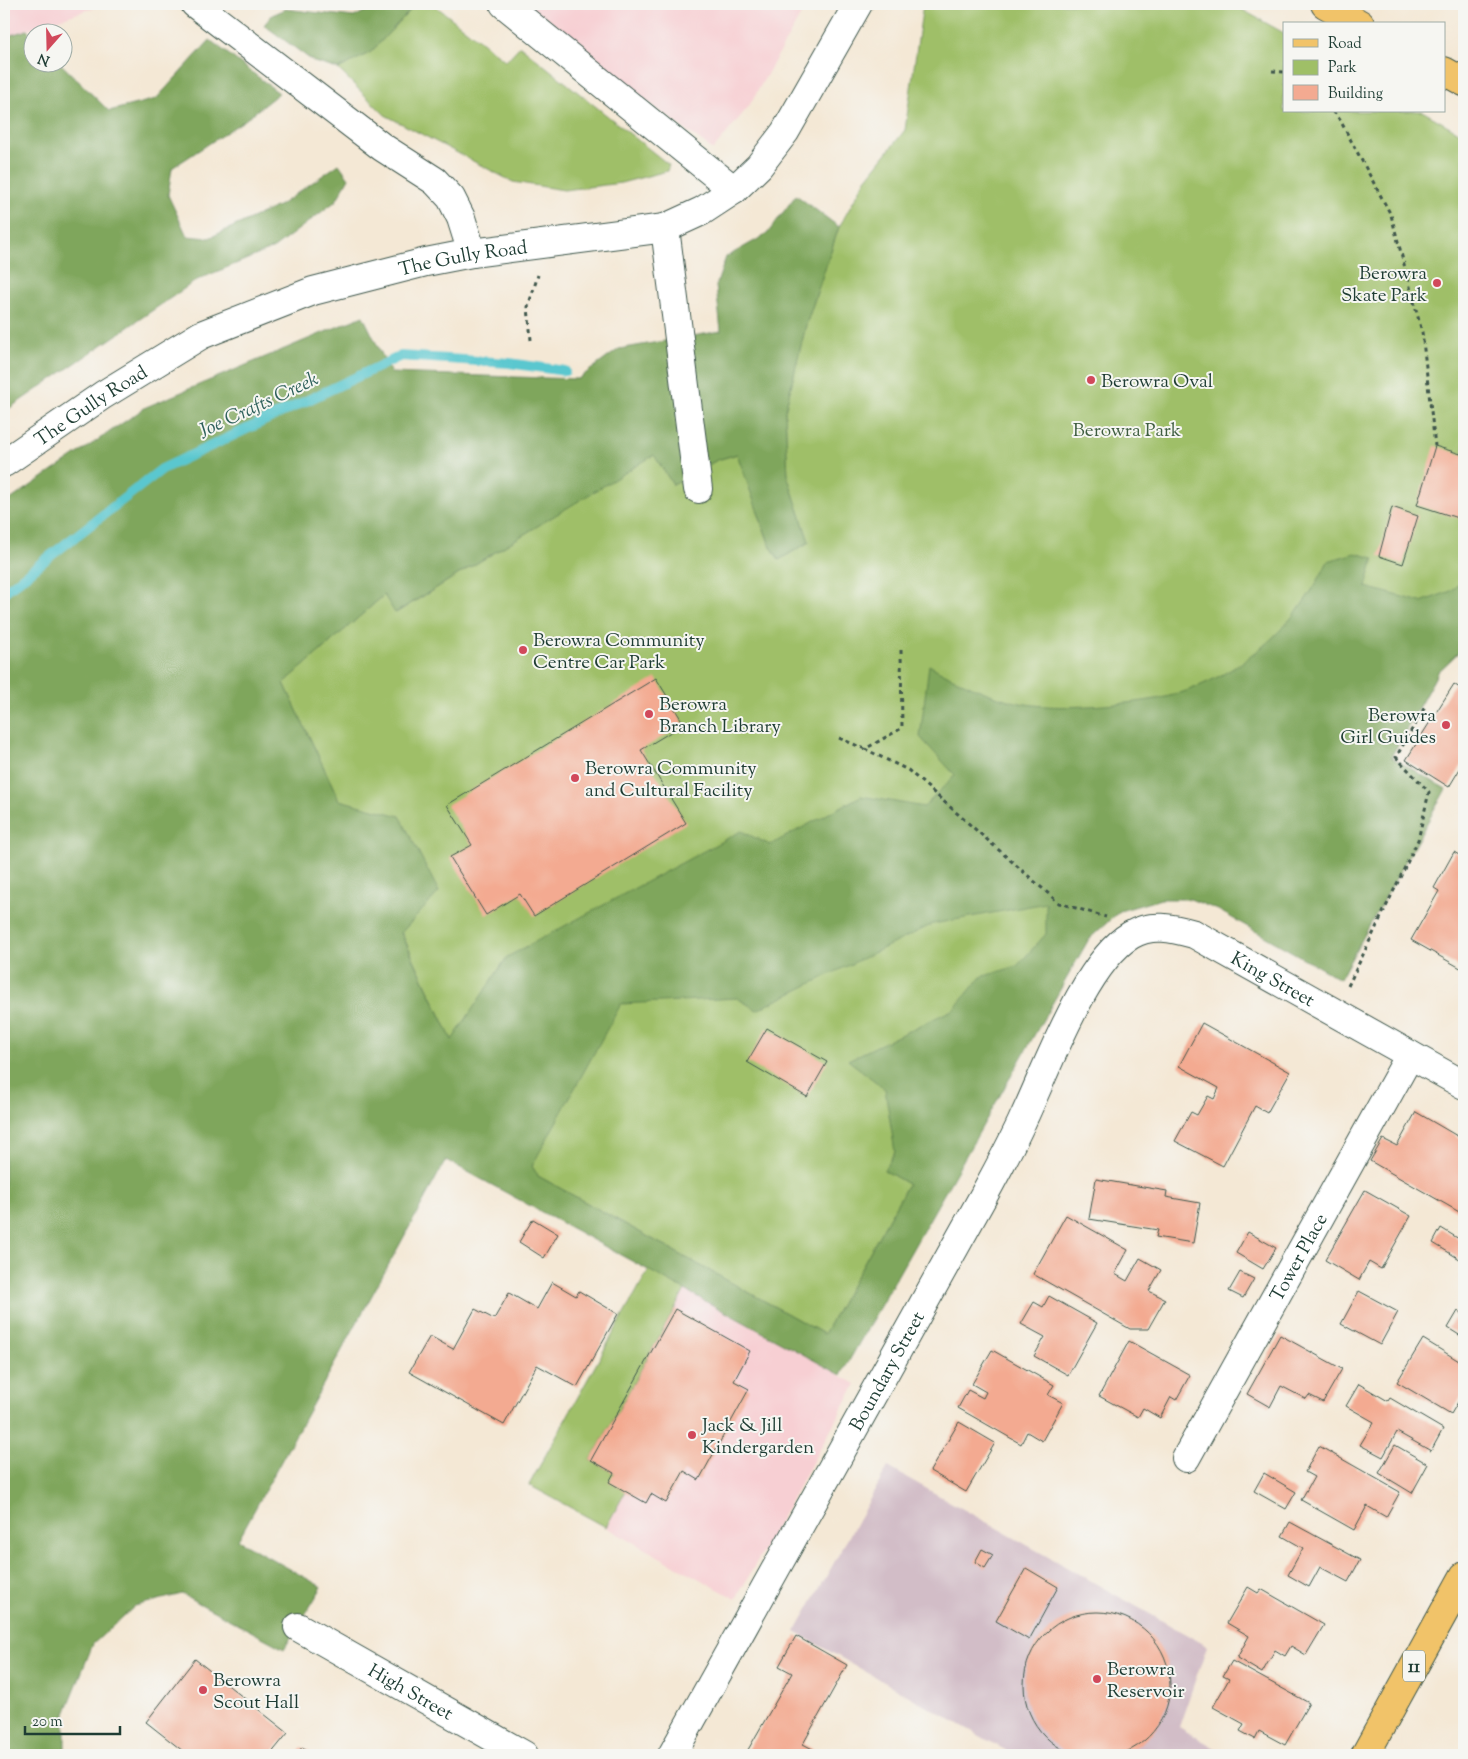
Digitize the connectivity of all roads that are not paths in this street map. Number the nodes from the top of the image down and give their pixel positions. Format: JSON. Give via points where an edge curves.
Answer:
{"nodes":[{"id":1,"x":195,"y":4,"type":"edge"},
{"id":2,"x":504,"y":4,"type":"edge"},
{"id":3,"x":858,"y":4,"type":"edge"},
{"id":4,"x":1324,"y":4,"type":"edge"},
{"id":5,"x":1356,"y":22,"type":"edge"},
{"id":6,"x":1446,"y":72,"type":"edge"},
{"id":7,"x":1464,"y":82,"type":"edge"},
{"id":8,"x":734,"y":190,"type":"junction"},
{"id":9,"x":665,"y":228,"type":"junction"},
{"id":10,"x":472,"y":253,"type":"junction"},
{"id":11,"x":4,"y":463,"type":"edge"},
{"id":12,"x":698,"y":489,"type":"dead end"},
{"id":13,"x":1090,"y":982,"type":"joint"},
{"id":14,"x":1410,"y":1055,"type":"junction"},
{"id":15,"x":1464,"y":1085,"type":"edge"},
{"id":16,"x":1186,"y":1458,"type":"dead end"},
{"id":17,"x":1464,"y":1576,"type":"edge"},
{"id":18,"x":298,"y":1627,"type":"dead end"},
{"id":19,"x":524,"y":1755,"type":"edge"},
{"id":20,"x":672,"y":1755,"type":"edge"},
{"id":21,"x":1365,"y":1755,"type":"edge"}],
"edges":[{"from":1,"to":10,"type":"street","via":[[382,147],[435,181],[451,198]]},
{"from":2,"to":8,"type":"street"},
{"from":3,"to":8,"type":"street","name":"The Gully Road","via":[[785,132],[760,166]]},
{"from":4,"to":5,"type":"main road"},
{"from":6,"to":7,"type":"main road"},
{"from":8,"to":9,"type":"street","name":"The Gully Road","via":[[702,211]]},
{"from":9,"to":10,"type":"street","name":"The Gully Road"},
{"from":9,"to":12,"type":"street"},
{"from":10,"to":11,"type":"street","name":"The Gully Road","via":[[312,291],[201,335],[103,395]]},
{"from":13,"to":14,"type":"street","name":"King Street","via":[[1121,942],[1132,934],[1150,928],[1171,927],[1212,942]]},
{"from":13,"to":20,"type":"street","name":"Boundary Street","via":[[984,1195]]},
{"from":14,"to":15,"type":"street","name":"King Street"},
{"from":14,"to":16,"type":"street","name":"Tower Place"},
{"from":17,"to":21,"type":"main road","number":"11"},
{"from":18,"to":19,"type":"street","name":"High Street"}]}
